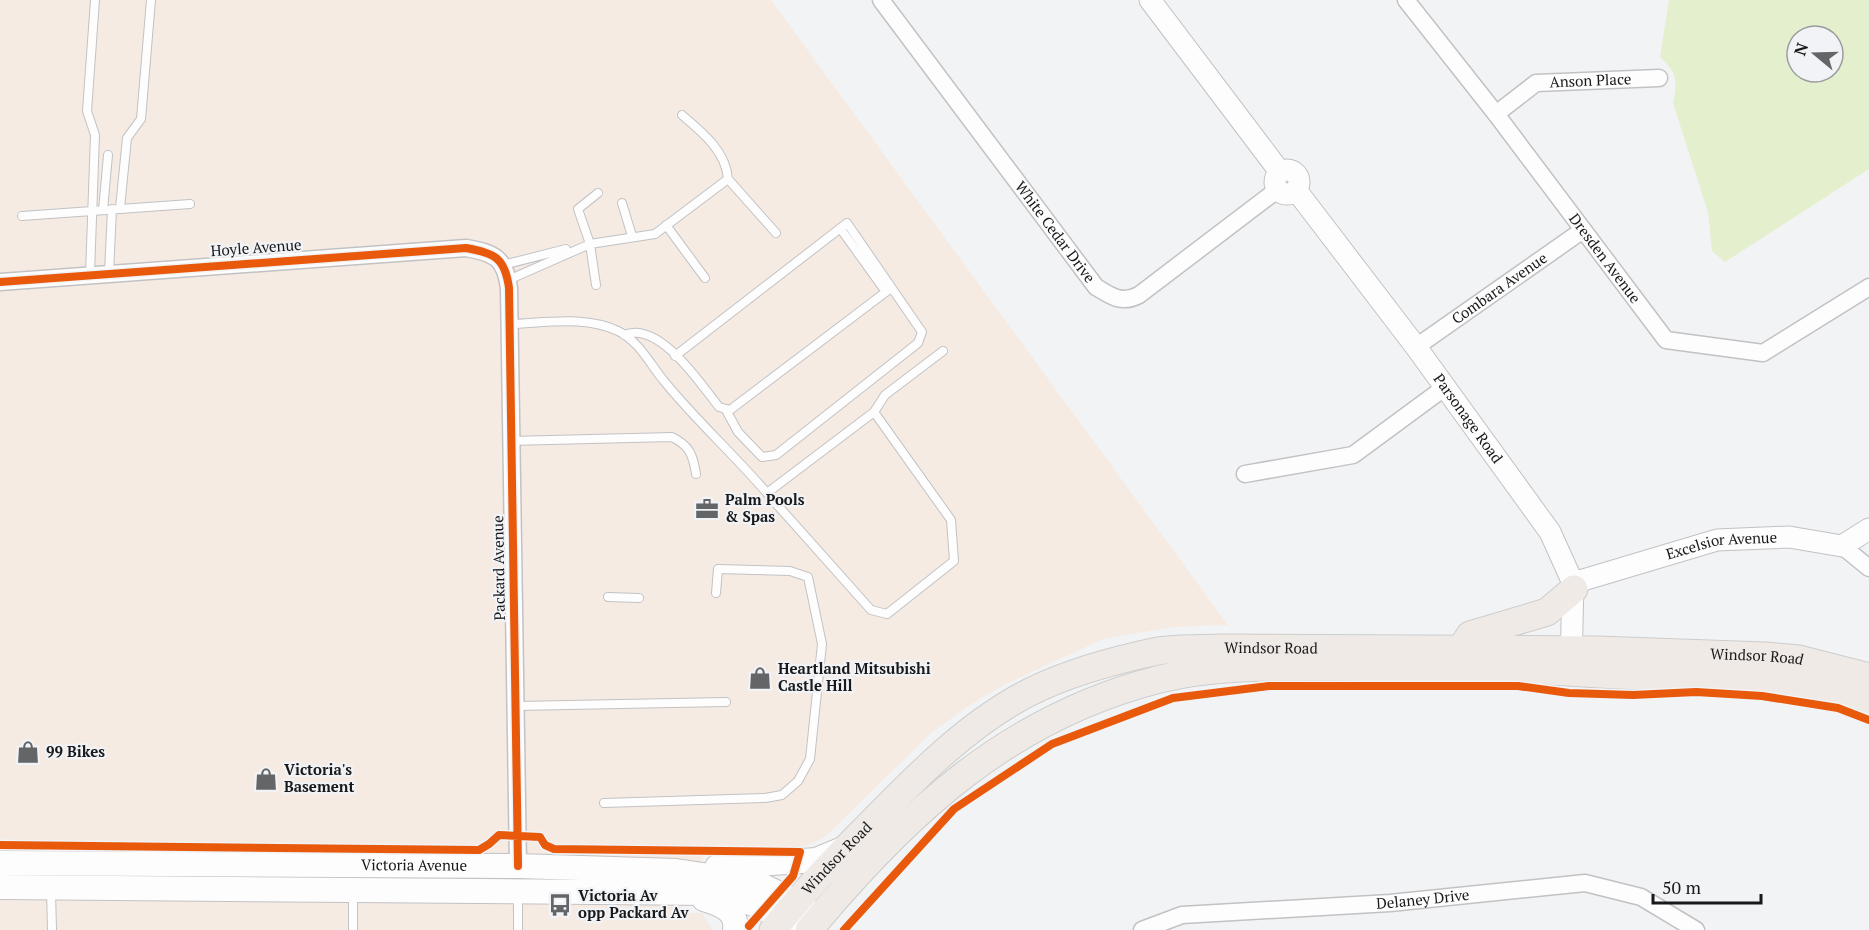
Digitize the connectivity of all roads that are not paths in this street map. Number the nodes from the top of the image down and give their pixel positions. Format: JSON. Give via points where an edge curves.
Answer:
{"nodes":[{"id":1,"x":95,"y":0,"type":"edge"},
{"id":2,"x":151,"y":0,"type":"edge"},
{"id":3,"x":881,"y":0,"type":"edge"},
{"id":4,"x":1150,"y":0,"type":"edge"},
{"id":5,"x":1406,"y":0,"type":"edge"},
{"id":6,"x":1659,"y":78,"type":"dead end"},
{"id":7,"x":1496,"y":114,"type":"junction"},
{"id":8,"x":108,"y":155,"type":"dead end"},
{"id":9,"x":728,"y":179,"type":"junction"},
{"id":10,"x":1285,"y":184,"type":"junction"},
{"id":11,"x":598,"y":193,"type":"dead end"},
{"id":12,"x":622,"y":203,"type":"dead end"},
{"id":13,"x":190,"y":204,"type":"dead end"},
{"id":14,"x":107,"y":209,"type":"junction"},
{"id":15,"x":22,"y":216,"type":"dead end"},
{"id":16,"x":666,"y":225,"type":"junction"},
{"id":17,"x":1583,"y":230,"type":"junction"},
{"id":18,"x":776,"y":233,"type":"dead end"},
{"id":19,"x":632,"y":236,"type":"junction"},
{"id":20,"x":590,"y":244,"type":"junction"},
{"id":21,"x":506,"y":271,"type":"junction"},
{"id":22,"x":109,"y":273,"type":"junction"},
{"id":23,"x":90,"y":274,"type":"junction"},
{"id":24,"x":705,"y":278,"type":"dead end"},
{"id":25,"x":0,"y":282,"type":"edge"},
{"id":26,"x":596,"y":285,"type":"dead end"},
{"id":27,"x":1869,"y":286,"type":"edge"},
{"id":28,"x":889,"y":290,"type":"junction"},
{"id":29,"x":510,"y":324,"type":"junction"},
{"id":30,"x":624,"y":335,"type":"junction"},
{"id":31,"x":1416,"y":347,"type":"junction"},
{"id":32,"x":943,"y":351,"type":"dead end"},
{"id":33,"x":675,"y":356,"type":"junction"},
{"id":34,"x":1444,"y":388,"type":"junction"},
{"id":35,"x":726,"y":410,"type":"junction"},
{"id":36,"x":874,"y":412,"type":"junction"},
{"id":37,"x":510,"y":441,"type":"junction"},
{"id":38,"x":696,"y":474,"type":"dead end"},
{"id":39,"x":1245,"y":474,"type":"dead end"},
{"id":40,"x":767,"y":493,"type":"junction"},
{"id":41,"x":1869,"y":529,"type":"edge"},
{"id":42,"x":1842,"y":546,"type":"junction"},
{"id":43,"x":1869,"y":568,"type":"edge"},
{"id":44,"x":1574,"y":586,"type":"junction"},
{"id":45,"x":716,"y":593,"type":"dead end"},
{"id":46,"x":608,"y":597,"type":"dead end"},
{"id":47,"x":639,"y":597,"type":"dead end"},
{"id":48,"x":1460,"y":650,"type":"junction"},
{"id":49,"x":1571,"y":661,"type":"junction"},
{"id":50,"x":1869,"y":677,"type":"edge"},
{"id":51,"x":726,"y":702,"type":"dead end"},
{"id":52,"x":1869,"y":704,"type":"edge"},
{"id":53,"x":516,"y":706,"type":"junction"},
{"id":54,"x":604,"y":803,"type":"dead end"},
{"id":55,"x":846,"y":848,"type":"junction"},
{"id":56,"x":0,"y":863,"type":"edge"},
{"id":57,"x":231,"y":877,"type":"junction"},
{"id":58,"x":352,"y":877,"type":"junction"},
{"id":59,"x":518,"y":878,"type":"junction"},
{"id":60,"x":680,"y":882,"type":"junction"},
{"id":61,"x":0,"y":887,"type":"edge"},
{"id":62,"x":51,"y":887,"type":"junction"},
{"id":63,"x":796,"y":921,"type":"edge"},
{"id":64,"x":52,"y":930,"type":"edge"},
{"id":65,"x":353,"y":930,"type":"edge"},
{"id":66,"x":518,"y":930,"type":"edge"},
{"id":67,"x":735,"y":930,"type":"edge"},
{"id":68,"x":1142,"y":930,"type":"edge"},
{"id":69,"x":1696,"y":930,"type":"edge"}],
"edges":[{"from":1,"to":14,"type":"lane","via":[[87,111],[95,135],[91,201]]},
{"from":2,"to":14,"type":"lane","via":[[141,118],[127,138]]},
{"from":3,"to":10,"type":"street","name":"White Cedar Drive","via":[[1096,287],[1117,300],[1139,295]]},
{"from":4,"to":10,"type":"street","name":"Parsonage Road"},
{"from":5,"to":7,"type":"street","name":"Dresden Avenue"},
{"from":6,"to":7,"type":"street","name":"Anson Place","via":[[1536,83]]},
{"from":7,"to":17,"type":"street","name":"Dresden Avenue"},
{"from":8,"to":14,"type":"lane"},
{"from":9,"to":16,"type":"lane"},
{"from":9,"to":18,"type":"lane"},
{"from":9,"to":19,"type":"lane","via":[[727,165],[706,135],[682,115],[724,167],[723,178],[653,231]]},
{"from":10,"to":31,"type":"street","name":"Parsonage Road"},
{"from":11,"to":20,"type":"lane","via":[[578,209]]},
{"from":12,"to":19,"type":"lane"},
{"from":13,"to":14,"type":"lane"},
{"from":14,"to":15,"type":"lane"},
{"from":14,"to":22,"type":"lane"},
{"from":14,"to":23,"type":"lane"},
{"from":16,"to":20,"type":"lane","via":[[655,234]]},
{"from":16,"to":24,"type":"lane"},
{"from":17,"to":27,"type":"street","name":"Dresden Avenue","via":[[1666,340],[1763,353]]},
{"from":17,"to":31,"type":"street","name":"Combara Avenue"},
{"from":19,"to":20,"type":"lane"},
{"from":20,"to":21,"type":"lane"},
{"from":20,"to":21,"type":"lane"},
{"from":20,"to":26,"type":"lane"},
{"from":21,"to":22,"type":"street","name":"Hoyle Avenue","via":[[497,257],[466,248]]},
{"from":21,"to":29,"type":"street","name":"Packard Avenue"},
{"from":22,"to":23,"type":"street","name":"Hoyle Avenue"},
{"from":23,"to":25,"type":"street","name":"Hoyle Avenue"},
{"from":28,"to":33,"type":"lane","via":[[847,223]]},
{"from":28,"to":35,"type":"lane"},
{"from":28,"to":35,"type":"lane","via":[[922,332],[918,344],[776,455],[762,457],[738,432]]},
{"from":29,"to":30,"type":"lane","via":[[597,324]]},
{"from":29,"to":37,"type":"street","name":"Packard Avenue"},
{"from":30,"to":33,"type":"lane","via":[[640,331],[651,334]]},
{"from":30,"to":40,"type":"lane"},
{"from":31,"to":34,"type":"street","name":"Parsonage Road"},
{"from":32,"to":36,"type":"lane","via":[[885,395]]},
{"from":33,"to":35,"type":"lane","via":[[719,407]]},
{"from":34,"to":39,"type":"street","via":[[1353,455]]},
{"from":34,"to":44,"type":"street","name":"Parsonage Road","via":[[1550,532]]},
{"from":36,"to":40,"type":"lane"},
{"from":36,"to":40,"type":"lane","via":[[951,520],[954,561],[887,614],[871,610]]},
{"from":37,"to":38,"type":"lane","via":[[672,437],[686,444]]},
{"from":37,"to":53,"type":"street","name":"Packard Avenue"},
{"from":41,"to":42,"type":"street"},
{"from":42,"to":43,"type":"street"},
{"from":42,"to":44,"type":"street","name":"Excelsior Avenue","via":[[1789,537],[1716,540]]},
{"from":44,"to":48,"type":"main road","via":[[1547,612],[1470,634]]},
{"from":44,"to":49,"type":"street","name":"Parsonage Road"},
{"from":45,"to":54,"type":"lane","via":[[718,569],[790,571],[808,577],[822,644],[810,759],[798,781],[782,795]]},
{"from":46,"to":47,"type":"lane"},
{"from":48,"to":49,"type":"main road","name":"Windsor Road"},
{"from":48,"to":55,"type":"main road","name":"Windsor Road","via":[[1159,651],[1073,675],[1028,693],[977,727],[926,769]]},
{"from":49,"to":50,"type":"main road","name":"Windsor Road","via":[[1799,659]]},
{"from":49,"to":52,"type":"main road","name":"Windsor Road","via":[[1811,686]]},
{"from":49,"to":63,"type":"main road","name":"Windsor Road","via":[[1255,667],[1162,678],[1106,695],[1063,712],[982,759],[854,877]]},
{"from":51,"to":53,"type":"lane"},
{"from":53,"to":59,"type":"street","name":"Packard Avenue"},
{"from":55,"to":60,"type":"main road","via":[[806,862]]},
{"from":55,"to":63,"type":"main road","name":"Windsor Road"},
{"from":56,"to":57,"type":"main road","name":"Victoria Avenue"},
{"from":57,"to":58,"type":"main road","name":"Victoria Avenue"},
{"from":57,"to":62,"type":"main road","name":"Victoria Avenue"},
{"from":58,"to":59,"type":"main road","name":"Victoria Avenue"},
{"from":58,"to":65,"type":"lane"},
{"from":59,"to":60,"type":"main road","name":"Victoria Avenue"},
{"from":59,"to":66,"type":"lane"},
{"from":60,"to":63,"type":"main road","name":"Victoria Avenue","via":[[754,903]]},
{"from":60,"to":67,"type":"main road","via":[[730,910]]},
{"from":61,"to":62,"type":"main road","name":"Victoria Avenue"},
{"from":62,"to":64,"type":"lane"},
{"from":68,"to":69,"type":"street","name":"Delaney Drive","via":[[1182,915],[1390,903],[1585,884],[1641,897]]}]}
